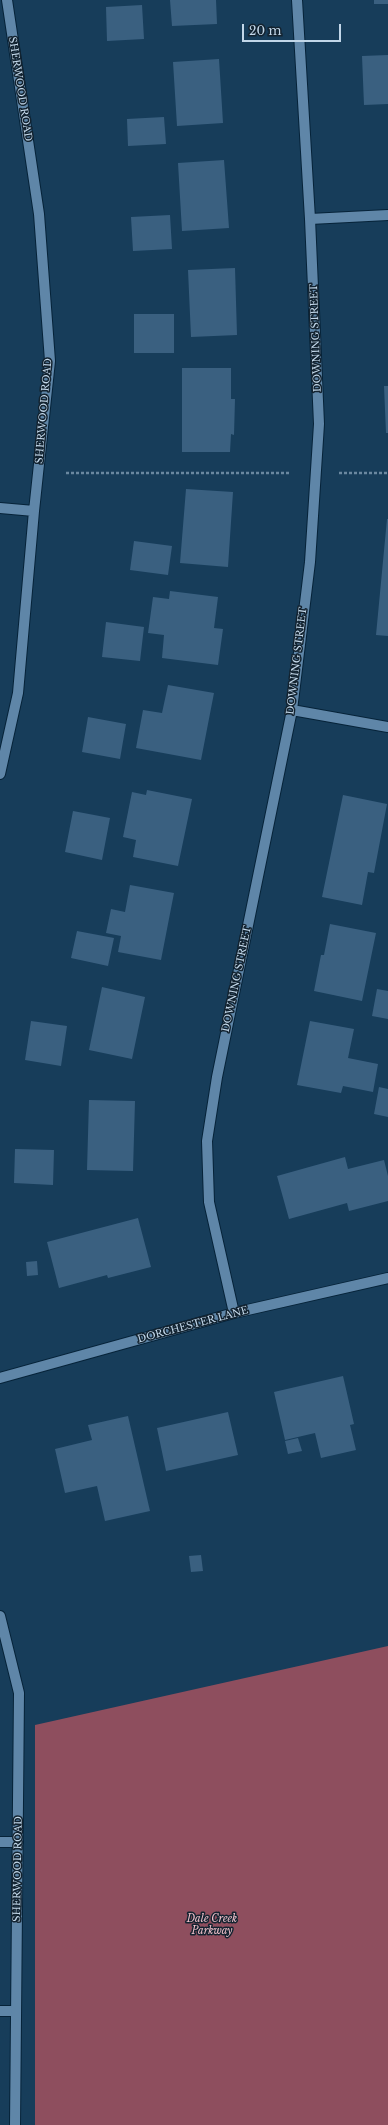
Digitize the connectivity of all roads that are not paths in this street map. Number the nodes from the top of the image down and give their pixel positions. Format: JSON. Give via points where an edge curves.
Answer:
{"nodes":[{"id":1,"x":7,"y":0,"type":"edge"},
{"id":2,"x":297,"y":0,"type":"edge"},
{"id":3,"x":4,"y":19,"type":"edge"},
{"id":4,"x":388,"y":215,"type":"edge"},
{"id":5,"x":310,"y":219,"type":"junction"},
{"id":6,"x":0,"y":508,"type":"edge"},
{"id":7,"x":34,"y":511,"type":"junction"},
{"id":8,"x":292,"y":710,"type":"junction"},
{"id":9,"x":388,"y":727,"type":"edge"},
{"id":10,"x":0,"y":774,"type":"edge"},
{"id":11,"x":388,"y":1278,"type":"edge"},
{"id":12,"x":234,"y":1313,"type":"junction"},
{"id":13,"x":0,"y":1378,"type":"edge"},
{"id":14,"x":0,"y":1616,"type":"edge"},
{"id":15,"x":0,"y":1842,"type":"edge"},
{"id":16,"x":18,"y":1842,"type":"junction"},
{"id":17,"x":0,"y":2010,"type":"edge"},
{"id":18,"x":16,"y":2011,"type":"junction"},
{"id":19,"x":15,"y":2125,"type":"edge"}],
"edges":[{"from":1,"to":3,"type":"street","name":"SHERWOOD ROAD"},
{"from":2,"to":5,"type":"street","name":"DOWNING STREET"},
{"from":3,"to":7,"type":"street","name":"SHERWOOD ROAD","via":[[39,214],[50,361]]},
{"from":4,"to":5,"type":"street"},
{"from":5,"to":8,"type":"street","name":"DOWNING STREET","via":[[319,424],[310,562]]},
{"from":6,"to":7,"type":"street"},
{"from":7,"to":10,"type":"street","name":"SHERWOOD ROAD","via":[[18,692]]},
{"from":8,"to":9,"type":"street"},
{"from":8,"to":12,"type":"street","name":"DOWNING STREET","via":[[217,1077],[207,1141],[209,1202]]},
{"from":11,"to":12,"type":"street","name":"DORCHESTER LANE"},
{"from":12,"to":13,"type":"street","name":"DORCHESTER LANE"},
{"from":14,"to":16,"type":"street","name":"SHERWOOD ROAD","via":[[19,1693]]},
{"from":15,"to":16,"type":"street"},
{"from":16,"to":18,"type":"street","name":"SHERWOOD ROAD"},
{"from":17,"to":18,"type":"street"},
{"from":18,"to":19,"type":"street","name":"SHERWOOD ROAD"}]}
